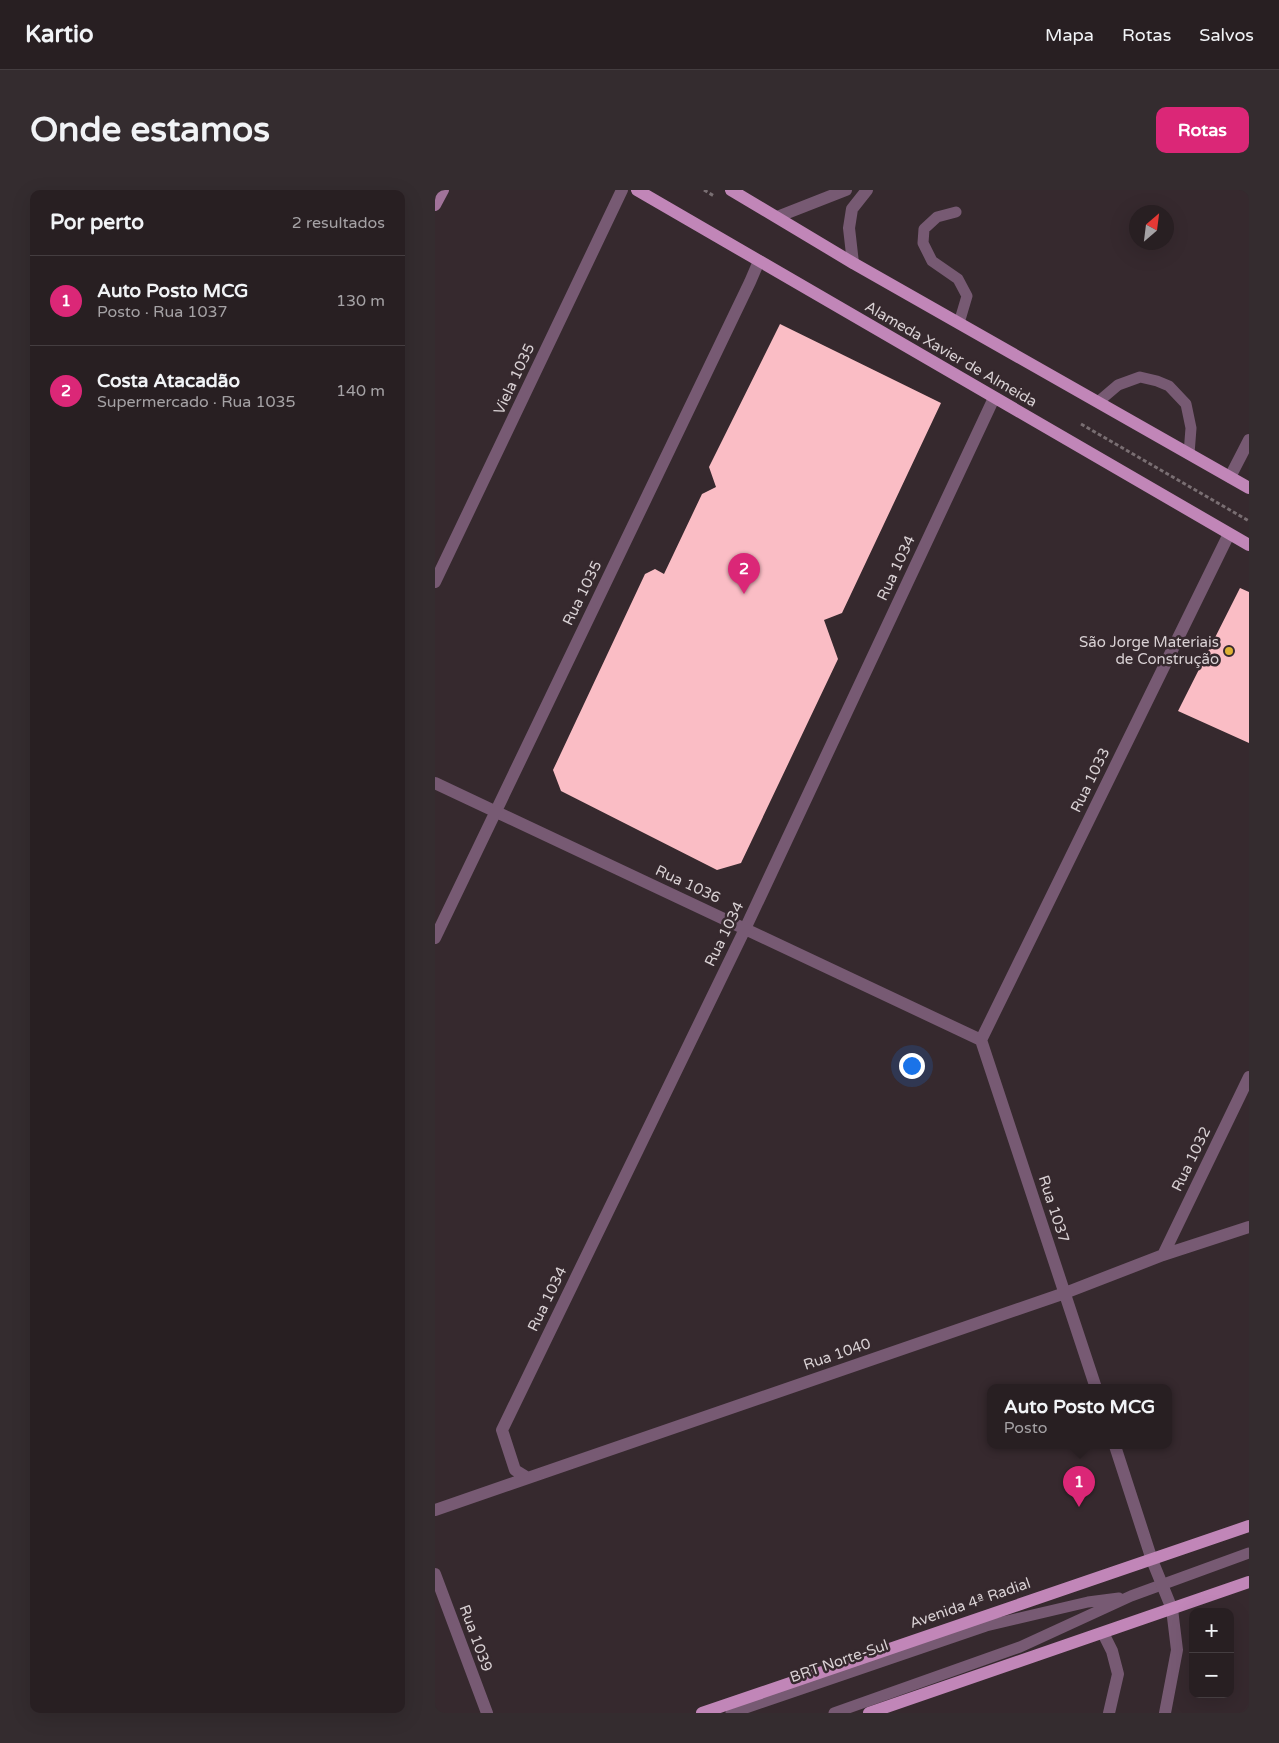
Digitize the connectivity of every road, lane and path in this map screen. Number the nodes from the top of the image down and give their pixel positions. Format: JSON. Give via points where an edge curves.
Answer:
{"nodes":[{"id":1,"x":443,"y":190,"type":"edge"},
{"id":2,"x":622,"y":190,"type":"edge"},
{"id":3,"x":637,"y":190,"type":"edge"},
{"id":4,"x":731,"y":190,"type":"edge"},
{"id":5,"x":846,"y":190,"type":"edge"},
{"id":6,"x":867,"y":190,"type":"edge"},
{"id":7,"x":435,"y":205,"type":"edge"},
{"id":8,"x":957,"y":212,"type":"dead end"},
{"id":9,"x":777,"y":217,"type":"junction"},
{"id":10,"x":759,"y":261,"type":"junction"},
{"id":11,"x":853,"y":263,"type":"junction"},
{"id":12,"x":959,"y":323,"type":"junction"},
{"id":13,"x":994,"y":398,"type":"junction"},
{"id":14,"x":1098,"y":402,"type":"junction"},
{"id":15,"x":1249,"y":440,"type":"edge"},
{"id":16,"x":1189,"y":454,"type":"junction"},
{"id":17,"x":1230,"y":477,"type":"junction"},
{"id":18,"x":1249,"y":488,"type":"edge"},
{"id":19,"x":1229,"y":534,"type":"junction"},
{"id":20,"x":1249,"y":545,"type":"edge"},
{"id":21,"x":435,"y":582,"type":"edge"},
{"id":22,"x":435,"y":783,"type":"edge"},
{"id":23,"x":495,"y":811,"type":"junction"},
{"id":24,"x":745,"y":929,"type":"junction"},
{"id":25,"x":435,"y":938,"type":"edge"},
{"id":26,"x":981,"y":1040,"type":"junction"},
{"id":27,"x":1249,"y":1077,"type":"edge"},
{"id":28,"x":1249,"y":1227,"type":"edge"},
{"id":29,"x":1163,"y":1255,"type":"junction"},
{"id":30,"x":1065,"y":1293,"type":"junction"},
{"id":31,"x":1095,"y":1384,"type":"edge"},
{"id":32,"x":1116,"y":1449,"type":"edge"},
{"id":33,"x":528,"y":1478,"type":"junction"},
{"id":34,"x":435,"y":1510,"type":"edge"},
{"id":35,"x":1249,"y":1526,"type":"edge"},
{"id":36,"x":1249,"y":1554,"type":"edge"},
{"id":37,"x":1151,"y":1560,"type":"junction"},
{"id":38,"x":435,"y":1574,"type":"edge"},
{"id":39,"x":1249,"y":1582,"type":"edge"},
{"id":40,"x":1162,"y":1585,"type":"junction"},
{"id":41,"x":1131,"y":1596,"type":"junction"},
{"id":42,"x":1172,"y":1609,"type":"junction"},
{"id":43,"x":1103,"y":1633,"type":"junction"},
{"id":44,"x":487,"y":1713,"type":"edge"},
{"id":45,"x":702,"y":1713,"type":"edge"},
{"id":46,"x":731,"y":1713,"type":"edge"},
{"id":47,"x":834,"y":1713,"type":"edge"},
{"id":48,"x":869,"y":1713,"type":"edge"},
{"id":49,"x":1109,"y":1713,"type":"edge"},
{"id":50,"x":1165,"y":1713,"type":"edge"}],
"edges":[{"from":1,"to":7,"type":"main road"},
{"from":2,"to":21,"type":"street","name":"Viela 1035"},
{"from":3,"to":10,"type":"main road","name":"Alameda Xavier de Almeida"},
{"from":4,"to":9,"type":"main road","name":"Alameda Xavier de Almeida"},
{"from":5,"to":9,"type":"street"},
{"from":6,"to":11,"type":"street","via":[[852,209],[849,228]]},
{"from":8,"to":12,"type":"lane","via":[[937,217],[924,228],[923,243],[932,261],[958,279],[967,296]]},
{"from":9,"to":11,"type":"main road","name":"Alameda Xavier de Almeida"},
{"from":10,"to":13,"type":"main road","name":"Alameda Xavier de Almeida"},
{"from":10,"to":23,"type":"street","name":"Rua 1035"},
{"from":11,"to":12,"type":"main road","name":"Alameda Xavier de Almeida"},
{"from":12,"to":14,"type":"main road","name":"Alameda Xavier de Almeida"},
{"from":13,"to":19,"type":"main road","name":"Alameda Xavier de Almeida"},
{"from":13,"to":24,"type":"street","name":"Rua 1034"},
{"from":14,"to":16,"type":"main road","name":"Alameda Xavier de Almeida"},
{"from":14,"to":16,"type":"lane","via":[[1117,384],[1140,377],[1169,386],[1186,404],[1191,428]]},
{"from":15,"to":17,"type":"street"},
{"from":16,"to":17,"type":"main road","name":"Alameda Xavier de Almeida"},
{"from":17,"to":18,"type":"main road","name":"Alameda Xavier de Almeida"},
{"from":19,"to":20,"type":"main road","name":"Alameda Xavier de Almeida"},
{"from":19,"to":26,"type":"street","name":"Rua 1033"},
{"from":22,"to":23,"type":"street","name":"Rua 1036"},
{"from":23,"to":24,"type":"street","name":"Rua 1036"},
{"from":23,"to":25,"type":"street","name":"Rua 1035"},
{"from":24,"to":26,"type":"street","name":"Rua 1036"},
{"from":24,"to":33,"type":"street","name":"Rua 1034","via":[[502,1430],[515,1470]]},
{"from":26,"to":30,"type":"street","name":"Rua 1037"},
{"from":27,"to":29,"type":"street","name":"Rua 1032"},
{"from":28,"to":29,"type":"street","name":"Rua 1040"},
{"from":29,"to":30,"type":"street","name":"Rua 1040"},
{"from":30,"to":31,"type":"street","name":"Rua 1037"},
{"from":30,"to":33,"type":"street","name":"Rua 1040"},
{"from":32,"to":37,"type":"street"},
{"from":33,"to":34,"type":"street","name":"Rua 1040"},
{"from":35,"to":37,"type":"main road","name":"Avenida 4ª Radial"},
{"from":36,"to":40,"type":"lane","name":"BRT Norte-Sul"},
{"from":37,"to":40,"type":"street"},
{"from":37,"to":45,"type":"main road","name":"Avenida 4ª Radial"},
{"from":38,"to":44,"type":"street","name":"Rua 1039"},
{"from":39,"to":42,"type":"main road"},
{"from":40,"to":41,"type":"lane","name":"BRT Norte-Sul"},
{"from":40,"to":42,"type":"street"},
{"from":41,"to":46,"type":"lane","name":"BRT Norte-Sul","via":[[1088,1602],[986,1626]]},
{"from":41,"to":47,"type":"lane","name":"BRT Norte-Sul","via":[[1020,1647]]},
{"from":42,"to":43,"type":"main road"},
{"from":42,"to":50,"type":"street","via":[[1177,1650]]},
{"from":43,"to":48,"type":"main road"},
{"from":43,"to":49,"type":"street","via":[[1113,1651],[1118,1674]]}]}
